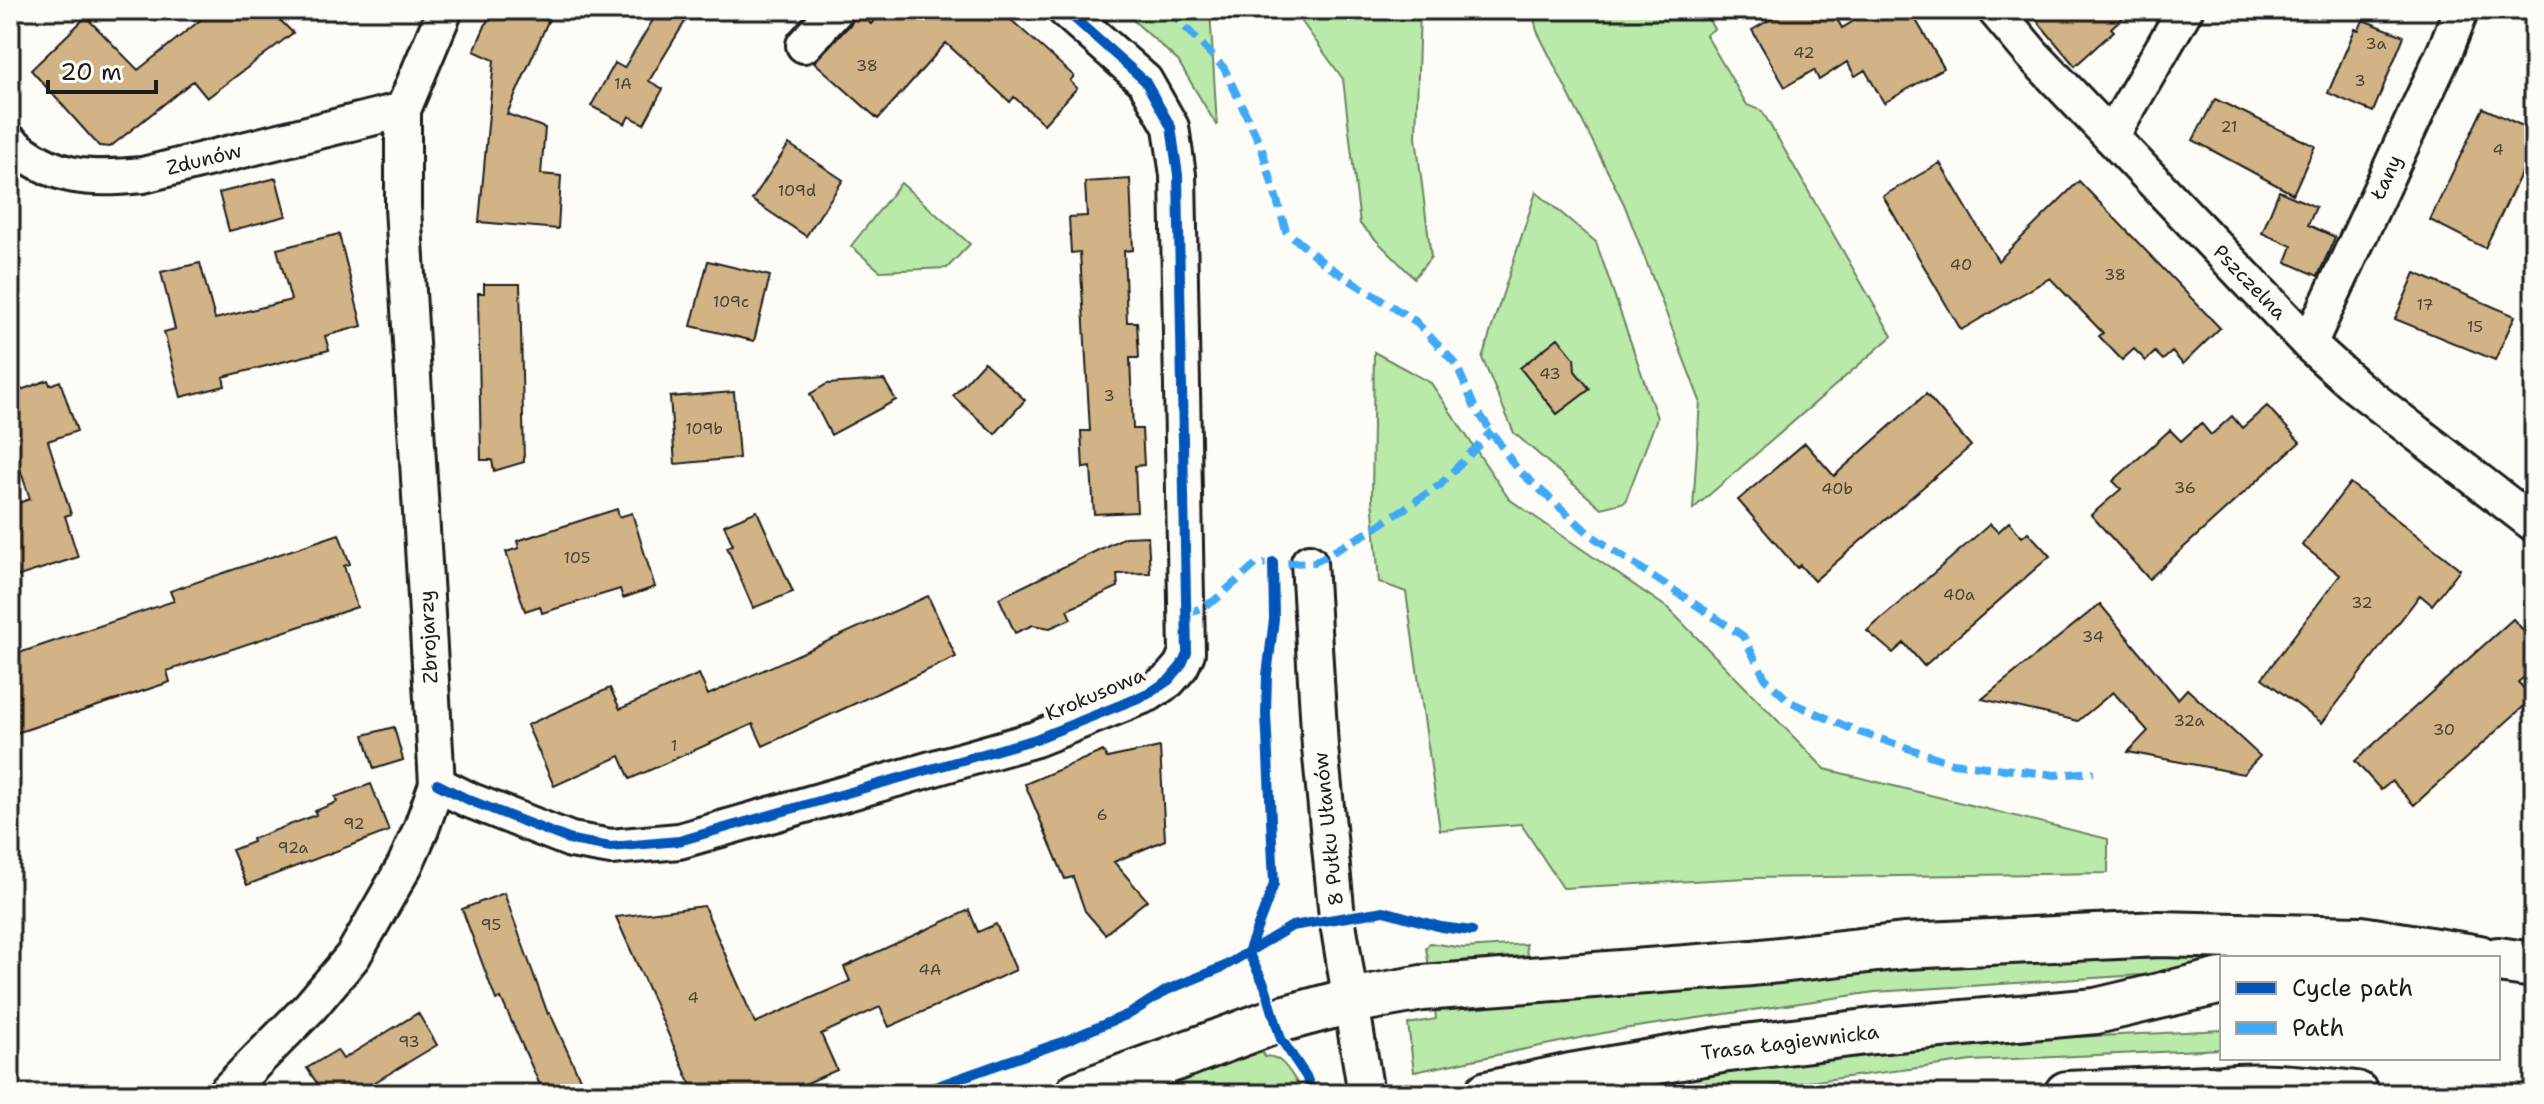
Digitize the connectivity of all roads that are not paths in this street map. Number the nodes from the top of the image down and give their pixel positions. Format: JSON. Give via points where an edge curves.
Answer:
{"nodes":[{"id":1,"x":445,"y":10,"type":"edge"},
{"id":2,"x":836,"y":10,"type":"edge"},
{"id":3,"x":1065,"y":10,"type":"edge"},
{"id":4,"x":1995,"y":10,"type":"edge"},
{"id":5,"x":2185,"y":10,"type":"edge"},
{"id":6,"x":2461,"y":10,"type":"edge"},
{"id":7,"x":804,"y":45,"type":"dead end"},
{"id":8,"x":403,"y":110,"type":"junction"},
{"id":9,"x":2111,"y":137,"type":"junction"},
{"id":10,"x":10,"y":142,"type":"edge"},
{"id":11,"x":2309,"y":344,"type":"junction"},
{"id":12,"x":2534,"y":524,"type":"edge"},
{"id":13,"x":1309,"y":562,"type":"dead end"},
{"id":14,"x":437,"y":784,"type":"junction"},
{"id":15,"x":2453,"y":956,"type":"edge"},
{"id":16,"x":2500,"y":962,"type":"edge"},
{"id":17,"x":2534,"y":965,"type":"edge"},
{"id":18,"x":2220,"y":981,"type":"edge"},
{"id":19,"x":1350,"y":1001,"type":"junction"},
{"id":20,"x":1365,"y":1084,"type":"edge"},
{"id":21,"x":2201,"y":1091,"type":"edge"},
{"id":22,"x":224,"y":1094,"type":"edge"},
{"id":23,"x":1078,"y":1094,"type":"edge"},
{"id":24,"x":1487,"y":1094,"type":"edge"},
{"id":25,"x":2067,"y":1094,"type":"edge"},
{"id":26,"x":2356,"y":1094,"type":"edge"}],
"edges":[{"from":1,"to":8,"type":"street"},
{"from":2,"to":7,"type":"street"},
{"from":3,"to":14,"type":"street","name":"Krokusowa","via":[[1145,81],[1171,127],[1178,175],[1187,653],[1181,666],[1148,694],[1036,739],[679,841],[611,847],[571,840]]},
{"from":4,"to":9,"type":"street","name":"Pszczelna"},
{"from":5,"to":9,"type":"street"},
{"from":6,"to":11,"type":"street","name":"Łany"},
{"from":8,"to":10,"type":"street","name":"Zdunów","via":[[143,175],[99,179],[54,171]]},
{"from":8,"to":14,"type":"street","name":"Zbrojarzy","via":[[403,207]]},
{"from":9,"to":11,"type":"street","name":"Pszczelna"},
{"from":11,"to":12,"type":"street","name":"Pszczelna"},
{"from":13,"to":19,"type":"street","name":"8 Pułku Ułanów","via":[[1320,747]]},
{"from":14,"to":22,"type":"street","name":"Zbrojarzy","via":[[405,865],[353,956]]},
{"from":15,"to":19,"type":"main road","via":[[2361,939],[2090,936],[1904,946],[1422,988]]},
{"from":16,"to":17,"type":"main road"},
{"from":18,"to":24,"type":"main road","name":"Trasa Łagiewnicka","via":[[2096,1011],[1721,1050]]},
{"from":19,"to":20,"type":"street","name":"8 Pułku Ułanów"},
{"from":19,"to":23,"type":"main road","via":[[1275,1021]]},
{"from":21,"to":25,"type":"main road"},
{"from":21,"to":26,"type":"main road","via":[[2315,1089]]}]}
